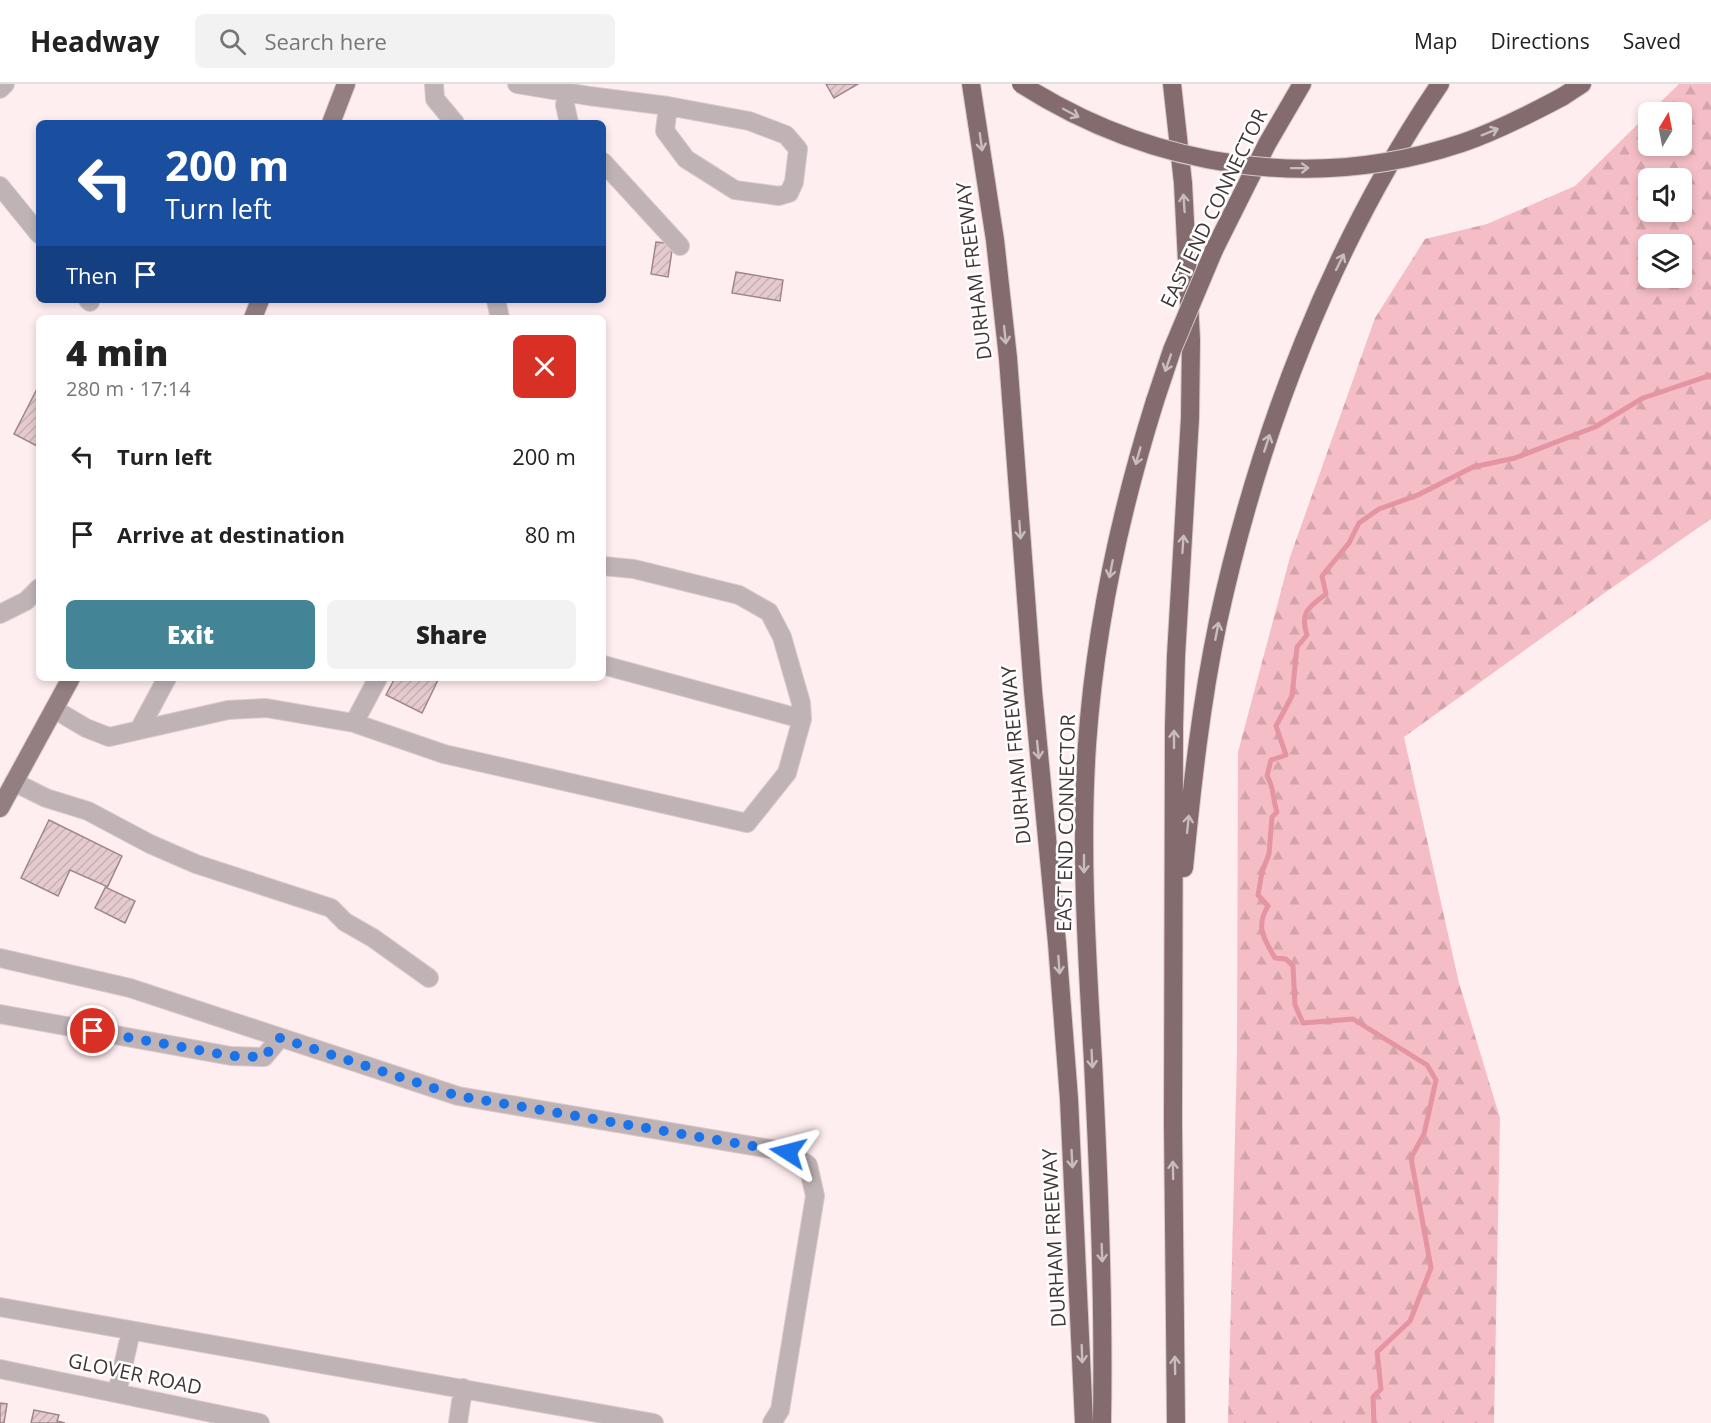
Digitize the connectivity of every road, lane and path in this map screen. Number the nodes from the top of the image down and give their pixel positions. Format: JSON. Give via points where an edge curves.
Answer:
{"nodes":[{"id":1,"x":5,"y":84,"type":"edge"},
{"id":2,"x":346,"y":84,"type":"edge"},
{"id":3,"x":434,"y":84,"type":"edge"},
{"id":4,"x":517,"y":84,"type":"edge"},
{"id":5,"x":971,"y":84,"type":"edge"},
{"id":6,"x":1021,"y":84,"type":"edge"},
{"id":7,"x":1172,"y":84,"type":"edge"},
{"id":8,"x":1302,"y":84,"type":"edge"},
{"id":9,"x":1440,"y":84,"type":"edge"},
{"id":10,"x":1582,"y":84,"type":"edge"},
{"id":11,"x":0,"y":89,"type":"edge"},
{"id":12,"x":567,"y":92,"type":"junction"},
{"id":13,"x":668,"y":106,"type":"junction"},
{"id":14,"x":331,"y":120,"type":"edge"},
{"id":15,"x":452,"y":120,"type":"edge"},
{"id":16,"x":568,"y":120,"type":"edge"},
{"id":17,"x":606,"y":165,"type":"edge"},
{"id":18,"x":0,"y":186,"type":"edge"},
{"id":19,"x":36,"y":230,"type":"edge"},
{"id":20,"x":680,"y":246,"type":"dead end"},
{"id":21,"x":606,"y":566,"type":"edge"},
{"id":22,"x":36,"y":591,"type":"edge"},
{"id":23,"x":1,"y":618,"type":"edge"},
{"id":24,"x":606,"y":666,"type":"edge"},
{"id":25,"x":69,"y":681,"type":"edge"},
{"id":26,"x":165,"y":681,"type":"edge"},
{"id":27,"x":376,"y":681,"type":"edge"},
{"id":28,"x":54,"y":710,"type":"junction"},
{"id":29,"x":802,"y":719,"type":"junction"},
{"id":30,"x":354,"y":723,"type":"junction"},
{"id":31,"x":140,"y":730,"type":"junction"},
{"id":32,"x":14,"y":782,"type":"junction"},
{"id":33,"x":0,"y":808,"type":"edge"},
{"id":34,"x":0,"y":958,"type":"edge"},
{"id":35,"x":1173,"y":966,"type":"junction"},
{"id":36,"x":429,"y":978,"type":"dead end"},
{"id":37,"x":0,"y":1014,"type":"edge"},
{"id":38,"x":280,"y":1038,"type":"junction"},
{"id":39,"x":0,"y":1307,"type":"edge"},
{"id":40,"x":131,"y":1331,"type":"junction"},
{"id":41,"x":0,"y":1369,"type":"edge"},
{"id":42,"x":463,"y":1388,"type":"junction"},
{"id":43,"x":117,"y":1393,"type":"junction"},
{"id":44,"x":260,"y":1423,"type":"edge"},
{"id":45,"x":458,"y":1423,"type":"edge"},
{"id":46,"x":654,"y":1423,"type":"edge"},
{"id":47,"x":772,"y":1423,"type":"edge"},
{"id":48,"x":1084,"y":1423,"type":"edge"},
{"id":49,"x":1102,"y":1423,"type":"edge"},
{"id":50,"x":1176,"y":1423,"type":"edge"}],
"edges":[{"from":1,"to":11,"type":"street"},
{"from":2,"to":14,"type":"main road"},
{"from":3,"to":15,"type":"street","via":[[435,99]]},
{"from":4,"to":12,"type":"street"},
{"from":5,"to":48,"type":"highway","name":"DURHAM FREEWAY","one_way":true,"via":[[1008,358],[1069,1099]]},
{"from":6,"to":10,"type":"highway","one_way":true,"bridge":true,"via":[[1080,118],[1144,143],[1217,162],[1287,168],[1357,166],[1427,153],[1495,130]]},
{"from":35,"to":7,"type":"highway","one_way":true,"via":[[1174,715],[1191,340],[1183,183]]},
{"from":8,"to":49,"type":"highway","name":"EAST END CONNECTOR","one_way":true,"bridge":true,"via":[[1214,250],[1176,340],[1137,458],[1111,569],[1093,685],[1087,745],[1084,873],[1102,1255]]},
{"from":35,"to":9,"type":"highway","one_way":true,"via":[[1207,681],[1246,510],[1282,398],[1324,295],[1373,195]]},
{"from":12,"to":13,"type":"street"},
{"from":12,"to":16,"type":"street"},
{"from":13,"to":13,"type":"street","via":[[749,121],[786,135],[798,149],[789,193],[779,196],[735,190],[686,159],[665,131]]},
{"from":17,"to":20,"type":"street"},
{"from":18,"to":19,"type":"street"},
{"from":21,"to":29,"type":"street","via":[[634,569],[739,595],[769,612],[782,637]]},
{"from":22,"to":23,"type":"street"},
{"from":24,"to":29,"type":"street"},
{"from":25,"to":28,"type":"main road"},
{"from":26,"to":31,"type":"street"},
{"from":27,"to":30,"type":"street"},
{"from":28,"to":31,"type":"street","via":[[109,737]]},
{"from":28,"to":32,"type":"main road"},
{"from":29,"to":30,"type":"street","via":[[787,773],[747,823],[444,754]]},
{"from":30,"to":31,"type":"street","via":[[266,708],[228,710]]},
{"from":32,"to":33,"type":"main road"},
{"from":32,"to":36,"type":"street","via":[[88,812],[196,864],[331,908],[345,922]]},
{"from":34,"to":38,"type":"street","via":[[130,988]]},
{"from":50,"to":35,"type":"highway","one_way":true},
{"from":37,"to":38,"type":"street","via":[[231,1056],[264,1057]]},
{"from":38,"to":47,"type":"street","via":[[458,1096],[788,1152],[807,1166],[815,1196],[780,1410]]},
{"from":39,"to":40,"type":"street"},
{"from":40,"to":42,"type":"street"},
{"from":40,"to":43,"type":"street"},
{"from":41,"to":43,"type":"street","name":"GLOVER ROAD"},
{"from":42,"to":45,"type":"street"},
{"from":42,"to":46,"type":"street"},
{"from":43,"to":44,"type":"street","name":"GLOVER ROAD"}]}
